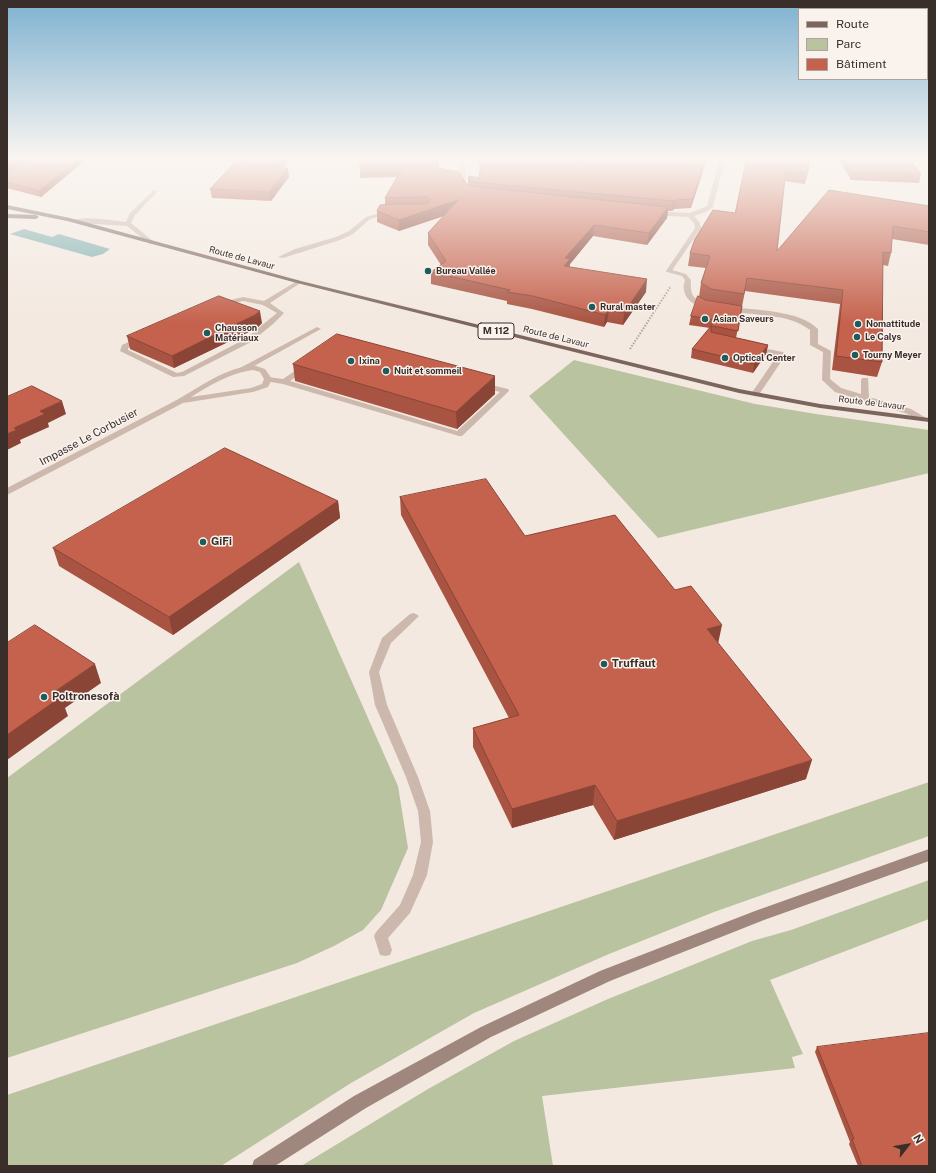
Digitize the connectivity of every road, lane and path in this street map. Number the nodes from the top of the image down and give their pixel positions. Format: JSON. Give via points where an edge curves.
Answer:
{"nodes":[{"id":1,"x":36,"y":213,"type":"edge"},
{"id":2,"x":133,"y":213,"type":"edge"},
{"id":3,"x":390,"y":213,"type":"edge"},
{"id":4,"x":648,"y":213,"type":"edge"},
{"id":5,"x":699,"y":213,"type":"edge"},
{"id":6,"x":690,"y":215,"type":"junction"},
{"id":7,"x":7,"y":216,"type":"edge"},
{"id":8,"x":68,"y":219,"type":"junction"},
{"id":9,"x":76,"y":221,"type":"junction"},
{"id":10,"x":128,"y":224,"type":"junction"},
{"id":11,"x":152,"y":243,"type":"junction"},
{"id":12,"x":281,"y":257,"type":"dead end"},
{"id":13,"x":669,"y":271,"type":"junction"},
{"id":14,"x":299,"y":282,"type":"junction"},
{"id":15,"x":265,"y":303,"type":"junction"},
{"id":16,"x":317,"y":329,"type":"dead end"},
{"id":17,"x":750,"y":346,"type":"edge"},
{"id":18,"x":314,"y":362,"type":"edge"},
{"id":19,"x":625,"y":363,"type":"junction"},
{"id":20,"x":242,"y":368,"type":"junction"},
{"id":21,"x":268,"y":380,"type":"junction"},
{"id":22,"x":865,"y":380,"type":"edge"},
{"id":23,"x":284,"y":382,"type":"junction"},
{"id":24,"x":475,"y":382,"type":"edge"},
{"id":25,"x":755,"y":394,"type":"junction"},
{"id":26,"x":865,"y":398,"type":"junction"},
{"id":27,"x":180,"y":401,"type":"junction"},
{"id":28,"x":927,"y":420,"type":"edge"},
{"id":29,"x":7,"y":492,"type":"edge"},
{"id":30,"x":414,"y":616,"type":"dead end"},
{"id":31,"x":929,"y":855,"type":"edge"},
{"id":32,"x":385,"y":950,"type":"dead end"},
{"id":33,"x":260,"y":1166,"type":"edge"}],
"edges":[{"from":1,"to":8,"type":"main road","name":"Route de Lavaur","number":"M 112"},
{"from":2,"to":10,"type":"street"},
{"from":3,"to":12,"type":"street","via":[[371,217],[345,235]]},
{"from":4,"to":6,"type":"street"},
{"from":5,"to":6,"type":"street"},
{"from":6,"to":13,"type":"street","via":[[698,228]]},
{"from":7,"to":8,"type":"main road","name":"Route de Lavaur","number":"M 112"},
{"from":8,"to":9,"type":"main road","name":"Route de Lavaur","number":"M 112"},
{"from":9,"to":10,"type":"street"},
{"from":9,"to":11,"type":"main road","name":"Route de Lavaur","number":"M 112"},
{"from":10,"to":11,"type":"street"},
{"from":11,"to":14,"type":"main road","name":"Route de Lavaur","number":"M 112"},
{"from":13,"to":19,"type":"path","via":[[673,282],[627,353]]},
{"from":13,"to":26,"type":"street","via":[[684,275],[688,280],[687,291],[692,300],[809,323],[814,329],[814,345],[827,351],[826,380],[838,390]]},
{"from":14,"to":15,"type":"street"},
{"from":14,"to":19,"type":"main road","name":"Route de Lavaur","number":"M 112"},
{"from":15,"to":15,"type":"street","via":[[243,300],[220,304],[125,347],[124,351],[176,375],[184,374],[270,325],[282,313]]},
{"from":16,"to":20,"type":"street"},
{"from":17,"to":25,"type":"street","via":[[781,356]]},
{"from":18,"to":23,"type":"street"},
{"from":19,"to":25,"type":"main road","name":"Route de Lavaur","number":"M 112"},
{"from":20,"to":21,"type":"street","name":"Impasse Le Corbusier","via":[[262,369]]},
{"from":20,"to":27,"type":"street","name":"Impasse Le Corbusier","via":[[200,388]]},
{"from":21,"to":23,"type":"street"},
{"from":21,"to":27,"type":"street","name":"Impasse Le Corbusier","via":[[265,385],[253,390]]},
{"from":22,"to":26,"type":"street"},
{"from":23,"to":24,"type":"street","via":[[460,434],[505,391]]},
{"from":25,"to":28,"type":"main road","name":"Route de Lavaur","number":"M 112","via":[[820,406]]},
{"from":26,"to":28,"type":"street","via":[[908,411]]},
{"from":27,"to":29,"type":"street","name":"Impasse Le Corbusier"},
{"from":30,"to":32,"type":"street","via":[[386,641],[374,672],[381,705],[424,811],[427,842],[420,875],[405,908],[381,936]]},
{"from":31,"to":33,"type":"street","via":[[760,915],[591,983],[486,1032],[360,1102]]}]}
